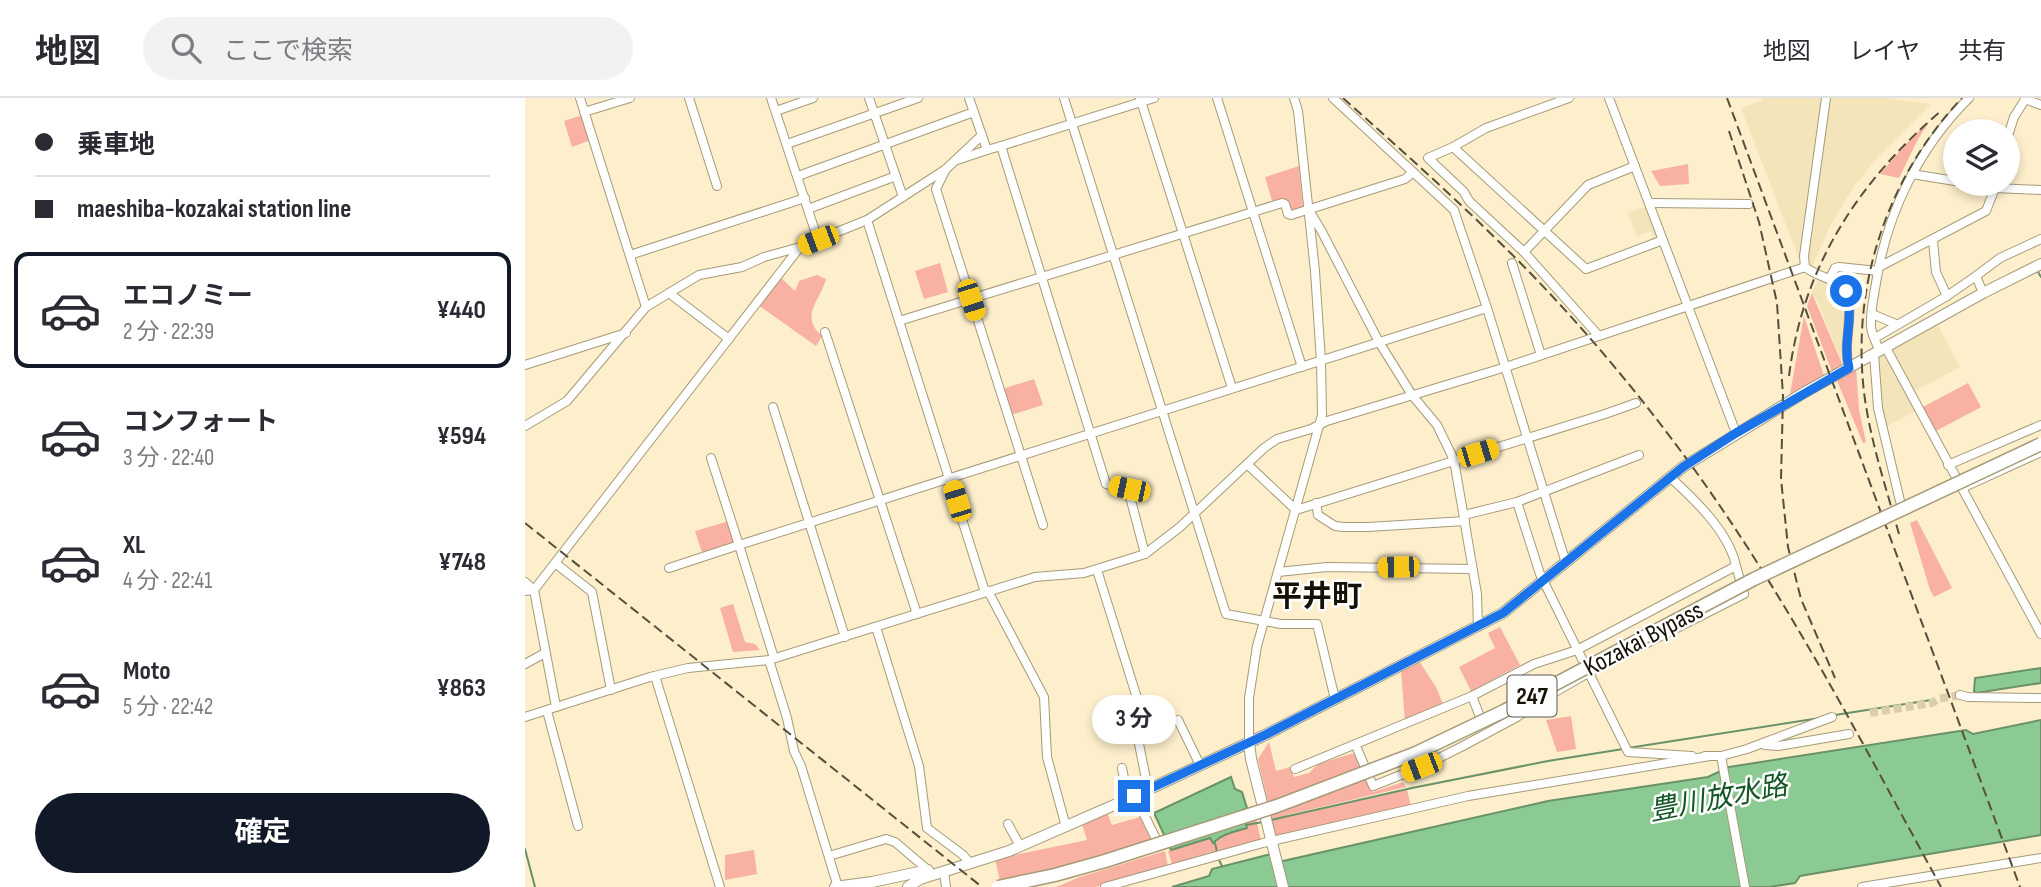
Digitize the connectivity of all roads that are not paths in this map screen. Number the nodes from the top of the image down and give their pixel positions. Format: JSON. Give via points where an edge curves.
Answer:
{"nodes":[{"id":1,"x":580,"y":98,"type":"edge"},
{"id":2,"x":630,"y":98,"type":"edge"},
{"id":3,"x":689,"y":98,"type":"edge"},
{"id":4,"x":771,"y":98,"type":"edge"},
{"id":5,"x":813,"y":98,"type":"edge"},
{"id":6,"x":869,"y":98,"type":"edge"},
{"id":7,"x":918,"y":98,"type":"edge"},
{"id":8,"x":969,"y":98,"type":"edge"},
{"id":9,"x":1064,"y":98,"type":"edge"},
{"id":10,"x":1154,"y":98,"type":"edge"},
{"id":11,"x":1217,"y":98,"type":"edge"},
{"id":12,"x":1294,"y":98,"type":"edge"},
{"id":13,"x":1333,"y":98,"type":"edge"},
{"id":14,"x":1569,"y":98,"type":"edge"},
{"id":15,"x":1609,"y":98,"type":"edge"},
{"id":16,"x":1826,"y":98,"type":"edge"},
{"id":17,"x":1969,"y":98,"type":"edge"},
{"id":18,"x":2025,"y":99,"type":"edge"},
{"id":19,"x":1141,"y":100,"type":"edge"},
{"id":20,"x":2041,"y":104,"type":"edge"},
{"id":21,"x":776,"y":111,"type":"junction"},
{"id":22,"x":585,"y":112,"type":"junction"},
{"id":23,"x":974,"y":112,"type":"junction"},
{"id":24,"x":874,"y":113,"type":"junction"},
{"id":25,"x":2013,"y":119,"type":"edge"},
{"id":26,"x":1072,"y":124,"type":"junction"},
{"id":27,"x":982,"y":135,"type":"junction"},
{"id":28,"x":885,"y":143,"type":"junction"},
{"id":29,"x":787,"y":144,"type":"junction"},
{"id":30,"x":1001,"y":146,"type":"junction"},
{"id":31,"x":1453,"y":148,"type":"junction"},
{"id":32,"x":987,"y":150,"type":"junction"},
{"id":33,"x":955,"y":161,"type":"junction"},
{"id":34,"x":1636,"y":166,"type":"junction"},
{"id":35,"x":946,"y":169,"type":"junction"},
{"id":36,"x":1413,"y":172,"type":"junction"},
{"id":37,"x":1912,"y":174,"type":"junction"},
{"id":38,"x":797,"y":176,"type":"junction"},
{"id":39,"x":896,"y":176,"type":"junction"},
{"id":40,"x":1943,"y":179,"type":"edge"},
{"id":41,"x":717,"y":186,"type":"dead end"},
{"id":42,"x":2020,"y":188,"type":"edge"},
{"id":43,"x":2041,"y":190,"type":"edge"},
{"id":44,"x":1992,"y":196,"type":"edge"},
{"id":45,"x":903,"y":197,"type":"junction"},
{"id":46,"x":805,"y":198,"type":"junction"},
{"id":47,"x":1650,"y":203,"type":"junction"},
{"id":48,"x":1749,"y":204,"type":"dead end"},
{"id":49,"x":808,"y":209,"type":"junction"},
{"id":50,"x":1308,"y":209,"type":"junction"},
{"id":51,"x":1253,"y":212,"type":"junction"},
{"id":52,"x":867,"y":220,"type":"junction"},
{"id":53,"x":1543,"y":231,"type":"junction"},
{"id":54,"x":1182,"y":233,"type":"junction"},
{"id":55,"x":2041,"y":239,"type":"edge"},
{"id":56,"x":818,"y":240,"type":"junction"},
{"id":57,"x":1663,"y":240,"type":"junction"},
{"id":58,"x":1933,"y":240,"type":"junction"},
{"id":59,"x":800,"y":247,"type":"junction"},
{"id":60,"x":1524,"y":252,"type":"junction"},
{"id":61,"x":630,"y":255,"type":"junction"},
{"id":62,"x":1112,"y":255,"type":"junction"},
{"id":63,"x":1512,"y":262,"type":"dead end"},
{"id":64,"x":2041,"y":264,"type":"edge"},
{"id":65,"x":1805,"y":267,"type":"junction"},
{"id":66,"x":1878,"y":269,"type":"junction"},
{"id":67,"x":1976,"y":276,"type":"junction"},
{"id":68,"x":1042,"y":278,"type":"junction"},
{"id":69,"x":1830,"y":278,"type":"junction"},
{"id":70,"x":669,"y":293,"type":"junction"},
{"id":71,"x":1983,"y":293,"type":"junction"},
{"id":72,"x":1947,"y":296,"type":"junction"},
{"id":73,"x":971,"y":300,"type":"junction"},
{"id":74,"x":1689,"y":304,"type":"junction"},
{"id":75,"x":646,"y":307,"type":"junction"},
{"id":76,"x":1487,"y":308,"type":"junction"},
{"id":77,"x":1872,"y":314,"type":"junction"},
{"id":78,"x":899,"y":321,"type":"junction"},
{"id":79,"x":1896,"y":324,"type":"junction"},
{"id":80,"x":627,"y":332,"type":"junction"},
{"id":81,"x":825,"y":332,"type":"dead end"},
{"id":82,"x":1598,"y":335,"type":"junction"},
{"id":83,"x":1875,"y":338,"type":"junction"},
{"id":84,"x":729,"y":339,"type":"junction"},
{"id":85,"x":1379,"y":342,"type":"junction"},
{"id":86,"x":1880,"y":351,"type":"junction"},
{"id":87,"x":1541,"y":355,"type":"junction"},
{"id":88,"x":1321,"y":361,"type":"junction"},
{"id":89,"x":525,"y":365,"type":"edge"},
{"id":90,"x":1302,"y":367,"type":"junction"},
{"id":91,"x":1506,"y":367,"type":"junction"},
{"id":92,"x":1849,"y":368,"type":"junction"},
{"id":93,"x":1232,"y":388,"type":"junction"},
{"id":94,"x":1412,"y":396,"type":"junction"},
{"id":95,"x":1636,"y":403,"type":"dead end"},
{"id":96,"x":773,"y":407,"type":"dead end"},
{"id":97,"x":1162,"y":411,"type":"junction"},
{"id":98,"x":1319,"y":425,"type":"junction"},
{"id":99,"x":2041,"y":425,"type":"edge"},
{"id":100,"x":525,"y":426,"type":"edge"},
{"id":101,"x":1092,"y":432,"type":"junction"},
{"id":102,"x":1736,"y":433,"type":"junction"},
{"id":103,"x":1527,"y":438,"type":"junction"},
{"id":104,"x":2041,"y":444,"type":"edge"},
{"id":105,"x":2041,"y":452,"type":"edge"},
{"id":106,"x":1021,"y":455,"type":"junction"},
{"id":107,"x":1639,"y":456,"type":"dead end"},
{"id":108,"x":711,"y":458,"type":"dead end"},
{"id":109,"x":1454,"y":460,"type":"junction"},
{"id":110,"x":1247,"y":464,"type":"junction"},
{"id":111,"x":1948,"y":465,"type":"junction"},
{"id":112,"x":1670,"y":477,"type":"junction"},
{"id":113,"x":950,"y":478,"type":"junction"},
{"id":114,"x":1962,"y":488,"type":"junction"},
{"id":115,"x":1543,"y":493,"type":"junction"},
{"id":116,"x":879,"y":501,"type":"junction"},
{"id":117,"x":1901,"y":501,"type":"dead end"},
{"id":118,"x":1517,"y":502,"type":"junction"},
{"id":119,"x":1316,"y":503,"type":"junction"},
{"id":120,"x":1296,"y":510,"type":"junction"},
{"id":121,"x":1195,"y":513,"type":"junction"},
{"id":122,"x":1465,"y":518,"type":"junction"},
{"id":123,"x":809,"y":523,"type":"junction"},
{"id":124,"x":1043,"y":525,"type":"dead end"},
{"id":125,"x":739,"y":545,"type":"junction"},
{"id":126,"x":1145,"y":554,"type":"junction"},
{"id":127,"x":555,"y":563,"type":"junction"},
{"id":128,"x":1566,"y":563,"type":"junction"},
{"id":129,"x":1736,"y":566,"type":"junction"},
{"id":130,"x":669,"y":568,"type":"dead end"},
{"id":131,"x":1472,"y":569,"type":"junction"},
{"id":132,"x":1097,"y":570,"type":"junction"},
{"id":133,"x":1277,"y":572,"type":"junction"},
{"id":134,"x":1544,"y":581,"type":"junction"},
{"id":135,"x":525,"y":582,"type":"edge"},
{"id":136,"x":529,"y":591,"type":"edge"},
{"id":137,"x":987,"y":592,"type":"junction"},
{"id":138,"x":916,"y":614,"type":"junction"},
{"id":139,"x":1263,"y":621,"type":"junction"},
{"id":140,"x":876,"y":627,"type":"junction"},
{"id":141,"x":1478,"y":627,"type":"junction"},
{"id":142,"x":2041,"y":634,"type":"edge"},
{"id":143,"x":845,"y":637,"type":"junction"},
{"id":144,"x":1577,"y":650,"type":"junction"},
{"id":145,"x":545,"y":653,"type":"junction"},
{"id":146,"x":771,"y":659,"type":"junction"},
{"id":147,"x":525,"y":664,"type":"edge"},
{"id":148,"x":1588,"y":673,"type":"junction"},
{"id":149,"x":655,"y":676,"type":"junction"},
{"id":150,"x":611,"y":690,"type":"junction"},
{"id":151,"x":1960,"y":695,"type":"tunnel mouth"},
{"id":152,"x":1472,"y":696,"type":"junction"},
{"id":153,"x":2041,"y":698,"type":"edge"},
{"id":154,"x":1335,"y":699,"type":"junction"},
{"id":155,"x":551,"y":709,"type":"junction"},
{"id":156,"x":525,"y":717,"type":"edge"},
{"id":157,"x":1480,"y":717,"type":"dead end"},
{"id":158,"x":1832,"y":717,"type":"dead end"},
{"id":159,"x":1178,"y":720,"type":"dead end"},
{"id":160,"x":1849,"y":734,"type":"dead end"},
{"id":161,"x":1249,"y":742,"type":"junction"},
{"id":162,"x":1761,"y":744,"type":"junction"},
{"id":163,"x":1356,"y":746,"type":"junction"},
{"id":164,"x":1710,"y":756,"type":"junction"},
{"id":165,"x":1721,"y":757,"type":"junction"},
{"id":166,"x":1200,"y":765,"type":"junction"},
{"id":167,"x":1122,"y":768,"type":"dead end"},
{"id":168,"x":1295,"y":769,"type":"dead end"},
{"id":169,"x":1148,"y":789,"type":"junction"},
{"id":170,"x":1132,"y":797,"type":"junction"},
{"id":171,"x":1008,"y":824,"type":"dead end"},
{"id":172,"x":578,"y":826,"type":"dead end"},
{"id":173,"x":1066,"y":827,"type":"junction"},
{"id":174,"x":1156,"y":838,"type":"dead end"},
{"id":175,"x":1271,"y":843,"type":"junction"},
{"id":176,"x":1020,"y":846,"type":"junction"},
{"id":177,"x":829,"y":856,"type":"junction"},
{"id":178,"x":2041,"y":858,"type":"edge"},
{"id":179,"x":970,"y":863,"type":"junction"},
{"id":180,"x":928,"y":870,"type":"junction"},
{"id":181,"x":944,"y":872,"type":"junction"},
{"id":182,"x":720,"y":887,"type":"edge"},
{"id":183,"x":836,"y":887,"type":"edge"},
{"id":184,"x":908,"y":887,"type":"edge"},
{"id":185,"x":946,"y":887,"type":"edge"},
{"id":186,"x":998,"y":887,"type":"edge"},
{"id":187,"x":1105,"y":887,"type":"edge"},
{"id":188,"x":1283,"y":887,"type":"edge"},
{"id":189,"x":1745,"y":887,"type":"edge"},
{"id":190,"x":1862,"y":887,"type":"edge"}],
"edges":[{"from":1,"to":22,"type":"street"},
{"from":2,"to":22,"type":"street"},
{"from":3,"to":41,"type":"street"},
{"from":4,"to":21,"type":"street"},
{"from":5,"to":21,"type":"street"},
{"from":6,"to":24,"type":"street"},
{"from":7,"to":24,"type":"street"},
{"from":8,"to":23,"type":"street"},
{"from":9,"to":26,"type":"street"},
{"from":10,"to":19,"type":"street"},
{"from":11,"to":51,"type":"street"},
{"from":12,"to":50,"type":"street"},
{"from":13,"to":36,"type":"street"},
{"from":14,"to":31,"type":"street","via":[[1486,128]]},
{"from":15,"to":34,"type":"street"},
{"from":16,"to":65,"type":"street"},
{"from":17,"to":37,"type":"street","via":[[1933,139]]},
{"from":18,"to":20,"type":"street"},
{"from":18,"to":25,"type":"street"},
{"from":19,"to":26,"type":"street"},
{"from":19,"to":54,"type":"street"},
{"from":21,"to":29,"type":"street"},
{"from":22,"to":61,"type":"street"},
{"from":23,"to":27,"type":"street"},
{"from":23,"to":28,"type":"street"},
{"from":24,"to":28,"type":"street"},
{"from":24,"to":29,"type":"street"},
{"from":26,"to":30,"type":"street"},
{"from":26,"to":62,"type":"street"},
{"from":27,"to":32,"type":"street"},
{"from":27,"to":33,"type":"street"},
{"from":28,"to":38,"type":"street"},
{"from":28,"to":39,"type":"street"},
{"from":29,"to":38,"type":"street"},
{"from":30,"to":32,"type":"street"},
{"from":30,"to":68,"type":"street"},
{"from":31,"to":53,"type":"street"},
{"from":31,"to":60,"type":"street","via":[[1429,156],[1429,160]]},
{"from":32,"to":33,"type":"street"},
{"from":33,"to":35,"type":"street"},
{"from":34,"to":47,"type":"street"},
{"from":34,"to":53,"type":"street","via":[[1588,185]]},
{"from":35,"to":45,"type":"street"},
{"from":35,"to":73,"type":"street","via":[[936,189]]},
{"from":36,"to":50,"type":"street","via":[[1405,179]]},
{"from":36,"to":76,"type":"street","via":[[1454,210]]},
{"from":37,"to":40,"type":"street"},
{"from":37,"to":66,"type":"street"},
{"from":38,"to":46,"type":"street"},
{"from":39,"to":45,"type":"street"},
{"from":39,"to":49,"type":"street"},
{"from":42,"to":43,"type":"street"},
{"from":44,"to":58,"type":"street","via":[[1986,211]]},
{"from":45,"to":52,"type":"street"},
{"from":46,"to":49,"type":"street"},
{"from":46,"to":61,"type":"street"},
{"from":47,"to":48,"type":"street"},
{"from":47,"to":57,"type":"street"},
{"from":49,"to":56,"type":"street"},
{"from":50,"to":51,"type":"street","via":[[1289,215],[1283,202]]},
{"from":50,"to":85,"type":"street"},
{"from":50,"to":88,"type":"street"},
{"from":51,"to":54,"type":"street"},
{"from":51,"to":90,"type":"street"},
{"from":52,"to":56,"type":"street"},
{"from":52,"to":78,"type":"street"},
{"from":53,"to":57,"type":"street","via":[[1586,268]]},
{"from":53,"to":60,"type":"street"},
{"from":54,"to":62,"type":"street"},
{"from":54,"to":93,"type":"street"},
{"from":55,"to":67,"type":"street","via":[[2000,258]]},
{"from":56,"to":59,"type":"street"},
{"from":57,"to":74,"type":"street"},
{"from":58,"to":66,"type":"street"},
{"from":58,"to":72,"type":"street","via":[[1936,272]]},
{"from":59,"to":70,"type":"street","via":[[742,267],[699,275]]},
{"from":59,"to":84,"type":"street"},
{"from":60,"to":82,"type":"street"},
{"from":61,"to":75,"type":"street"},
{"from":62,"to":68,"type":"street"},
{"from":62,"to":97,"type":"street"},
{"from":63,"to":87,"type":"street"},
{"from":64,"to":71,"type":"main road"},
{"from":65,"to":69,"type":"street"},
{"from":65,"to":74,"type":"street"},
{"from":66,"to":69,"type":"street","via":[[1839,267]]},
{"from":66,"to":77,"type":"street"},
{"from":67,"to":71,"type":"street"},
{"from":67,"to":72,"type":"street"},
{"from":68,"to":73,"type":"street"},
{"from":68,"to":101,"type":"street"},
{"from":69,"to":92,"type":"street","via":[[1848,296]]},
{"from":70,"to":75,"type":"street"},
{"from":70,"to":84,"type":"street"},
{"from":71,"to":86,"type":"main road"},
{"from":72,"to":79,"type":"street"},
{"from":73,"to":78,"type":"street"},
{"from":73,"to":106,"type":"street"},
{"from":74,"to":82,"type":"street"},
{"from":74,"to":102,"type":"street"},
{"from":75,"to":80,"type":"street"},
{"from":76,"to":85,"type":"street"},
{"from":76,"to":91,"type":"street"},
{"from":77,"to":79,"type":"street"},
{"from":77,"to":83,"type":"street"},
{"from":78,"to":113,"type":"street"},
{"from":79,"to":83,"type":"street"},
{"from":80,"to":89,"type":"street"},
{"from":80,"to":100,"type":"street","via":[[567,401]]},
{"from":81,"to":116,"type":"street"},
{"from":82,"to":87,"type":"street"},
{"from":83,"to":86,"type":"street"},
{"from":84,"to":127,"type":"street"},
{"from":85,"to":88,"type":"street"},
{"from":85,"to":94,"type":"street"},
{"from":86,"to":92,"type":"main road"},
{"from":86,"to":111,"type":"street"},
{"from":86,"to":117,"type":"street","via":[[1878,408]]},
{"from":87,"to":91,"type":"street"},
{"from":88,"to":90,"type":"street"},
{"from":88,"to":98,"type":"street"},
{"from":90,"to":93,"type":"street"},
{"from":91,"to":94,"type":"street"},
{"from":91,"to":103,"type":"street"},
{"from":92,"to":102,"type":"main road"},
{"from":93,"to":97,"type":"street"},
{"from":94,"to":98,"type":"street"},
{"from":94,"to":109,"type":"street","via":[[1437,425]]},
{"from":95,"to":103,"type":"street"},
{"from":96,"to":123,"type":"street"},
{"from":97,"to":101,"type":"street"},
{"from":97,"to":121,"type":"street"},
{"from":98,"to":110,"type":"street","via":[[1277,439]]},
{"from":98,"to":120,"type":"street"},
{"from":99,"to":111,"type":"street"},
{"from":101,"to":106,"type":"street"},
{"from":101,"to":126,"type":"street","via":[[1106,484],[1129,489]]},
{"from":102,"to":112,"type":"main road"},
{"from":103,"to":109,"type":"street"},
{"from":103,"to":115,"type":"street"},
{"from":104,"to":186,"type":"highway","name":"Kozakai Bypass","number":"247","bridge":true,"via":[[1754,579],[1416,753],[1171,840]]},
{"from":105,"to":114,"type":"street"},
{"from":106,"to":113,"type":"street"},
{"from":106,"to":124,"type":"street"},
{"from":107,"to":115,"type":"street"},
{"from":108,"to":125,"type":"street"},
{"from":109,"to":119,"type":"street"},
{"from":109,"to":122,"type":"street"},
{"from":110,"to":120,"type":"street"},
{"from":110,"to":121,"type":"street"},
{"from":111,"to":114,"type":"street"},
{"from":112,"to":128,"type":"main road"},
{"from":112,"to":129,"type":"street","via":[[1704,509]]},
{"from":113,"to":116,"type":"street"},
{"from":113,"to":137,"type":"street"},
{"from":114,"to":142,"type":"street"},
{"from":115,"to":118,"type":"street"},
{"from":115,"to":128,"type":"street"},
{"from":116,"to":123,"type":"street"},
{"from":116,"to":138,"type":"street"},
{"from":118,"to":122,"type":"street"},
{"from":118,"to":134,"type":"street"},
{"from":119,"to":120,"type":"street"},
{"from":119,"to":122,"type":"street","via":[[1318,515],[1335,526]]},
{"from":120,"to":133,"type":"street"},
{"from":121,"to":126,"type":"street"},
{"from":121,"to":139,"type":"street","via":[[1226,614]]},
{"from":122,"to":131,"type":"street"},
{"from":123,"to":125,"type":"street"},
{"from":123,"to":143,"type":"street"},
{"from":125,"to":130,"type":"street"},
{"from":125,"to":146,"type":"street"},
{"from":126,"to":132,"type":"street"},
{"from":127,"to":136,"type":"street"},
{"from":127,"to":150,"type":"street","via":[[592,592]]},
{"from":128,"to":134,"type":"main road"},
{"from":129,"to":144,"type":"street"},
{"from":129,"to":148,"type":"street","via":[[1745,594]]},
{"from":131,"to":133,"type":"street","via":[[1327,567]]},
{"from":131,"to":141,"type":"street"},
{"from":132,"to":137,"type":"street","via":[[1043,575]]},
{"from":132,"to":169,"type":"street","via":[[1137,698],[1138,738]]},
{"from":133,"to":139,"type":"street"},
{"from":134,"to":141,"type":"main road"},
{"from":134,"to":144,"type":"street"},
{"from":135,"to":136,"type":"street"},
{"from":136,"to":145,"type":"street"},
{"from":137,"to":138,"type":"street"},
{"from":137,"to":173,"type":"street","via":[[1044,697],[1047,757]]},
{"from":138,"to":140,"type":"street"},
{"from":139,"to":154,"type":"street","via":[[1317,624]]},
{"from":139,"to":161,"type":"street","via":[[1249,698]]},
{"from":140,"to":143,"type":"street"},
{"from":140,"to":179,"type":"street","via":[[919,766],[927,828]]},
{"from":141,"to":154,"type":"main road"},
{"from":143,"to":146,"type":"street"},
{"from":144,"to":148,"type":"street"},
{"from":144,"to":152,"type":"street","via":[[1534,664]]},
{"from":145,"to":147,"type":"street"},
{"from":145,"to":155,"type":"street"},
{"from":146,"to":149,"type":"street"},
{"from":146,"to":177,"type":"street","via":[[794,751]]},
{"from":148,"to":163,"type":"street","via":[[1461,747],[1373,786]]},
{"from":148,"to":164,"type":"street","via":[[1628,752]]},
{"from":149,"to":150,"type":"street"},
{"from":149,"to":182,"type":"street"},
{"from":150,"to":155,"type":"street"},
{"from":151,"to":153,"type":"street"},
{"from":152,"to":157,"type":"street"},
{"from":152,"to":163,"type":"street"},
{"from":154,"to":161,"type":"main road"},
{"from":155,"to":156,"type":"street"},
{"from":155,"to":172,"type":"street"},
{"from":158,"to":162,"type":"street"},
{"from":159,"to":166,"type":"street"},
{"from":160,"to":162,"type":"street","via":[[1778,746]]},
{"from":161,"to":166,"type":"main road"},
{"from":161,"to":175,"type":"main road"},
{"from":162,"to":165,"type":"street"},
{"from":163,"to":168,"type":"street"},
{"from":164,"to":165,"type":"street"},
{"from":164,"to":175,"type":"street","via":[[1468,796]]},
{"from":165,"to":189,"type":"street"},
{"from":166,"to":169,"type":"main road"},
{"from":167,"to":170,"type":"street"},
{"from":169,"to":170,"type":"main road"},
{"from":170,"to":173,"type":"main road"},
{"from":170,"to":174,"type":"street"},
{"from":171,"to":176,"type":"street"},
{"from":173,"to":176,"type":"main road"},
{"from":175,"to":187,"type":"street"},
{"from":175,"to":188,"type":"main road"},
{"from":176,"to":179,"type":"main road"},
{"from":177,"to":180,"type":"street","via":[[886,839]]},
{"from":177,"to":183,"type":"street"},
{"from":178,"to":190,"type":"street"},
{"from":179,"to":180,"type":"main road"},
{"from":179,"to":181,"type":"main road"},
{"from":180,"to":183,"type":"main road"},
{"from":181,"to":184,"type":"main road"},
{"from":181,"to":185,"type":"street"}]}
